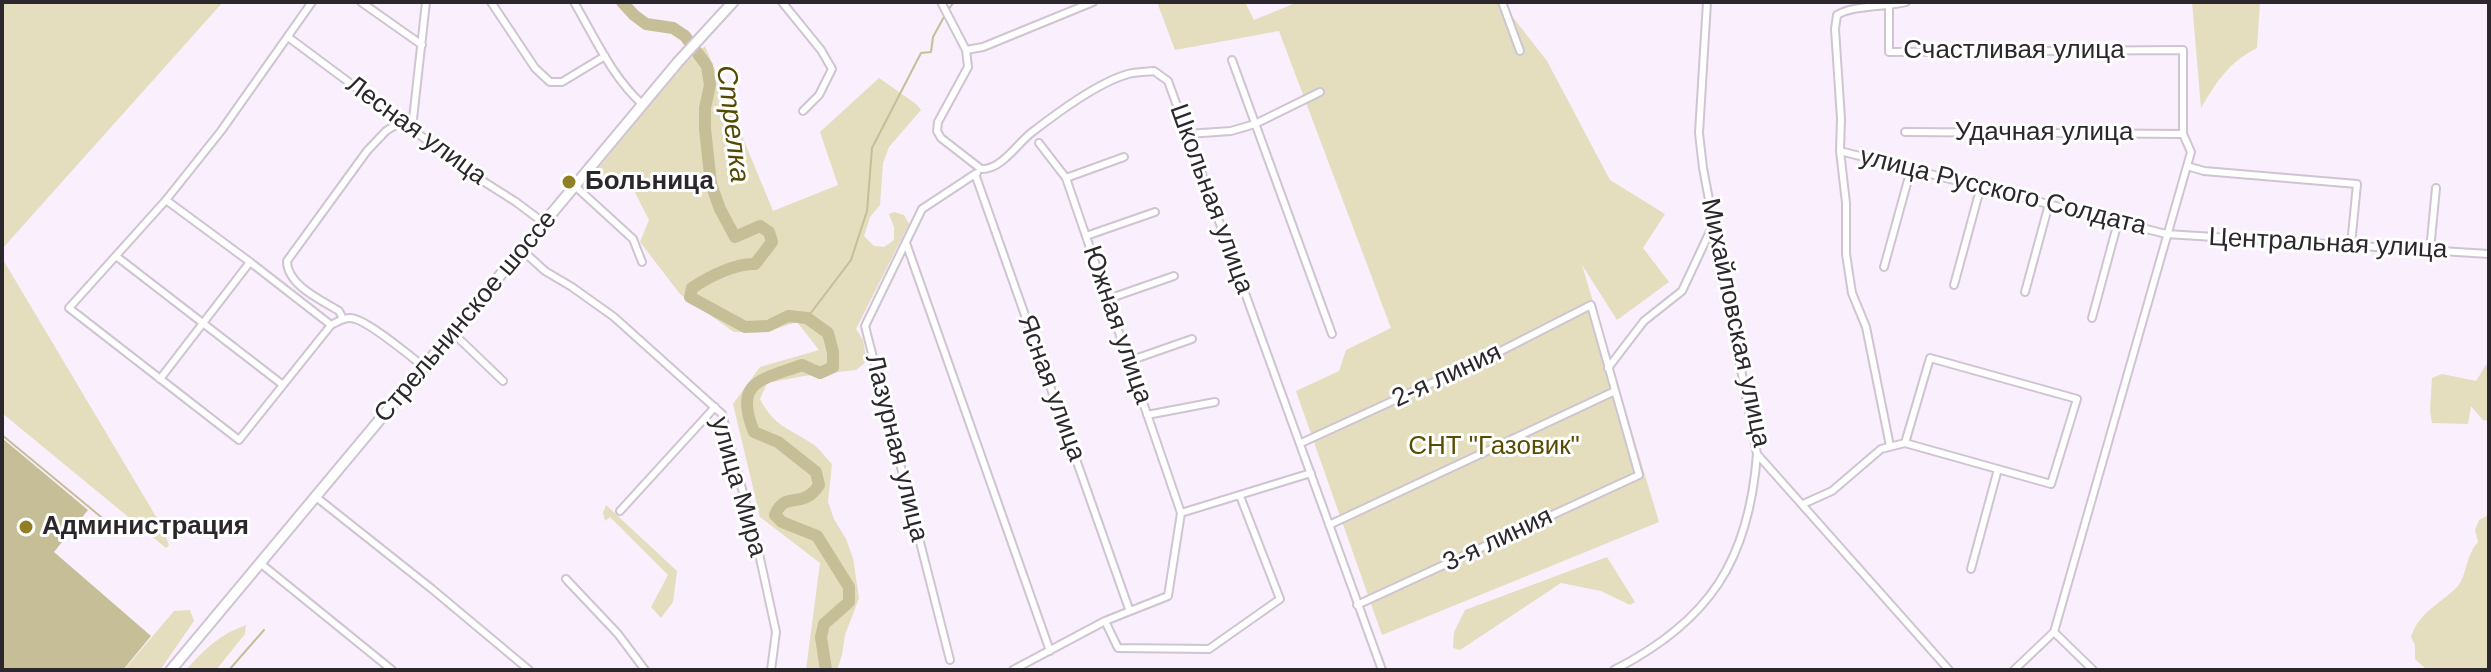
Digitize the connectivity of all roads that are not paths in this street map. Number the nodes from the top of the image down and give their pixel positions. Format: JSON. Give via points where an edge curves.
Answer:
{"nodes":[{"id":1,"x":312,"y":2,"type":"edge"},
{"id":2,"x":361,"y":2,"type":"edge"},
{"id":3,"x":426,"y":2,"type":"edge"},
{"id":4,"x":491,"y":2,"type":"edge"},
{"id":5,"x":574,"y":2,"type":"edge"},
{"id":6,"x":733,"y":2,"type":"edge"},
{"id":7,"x":782,"y":2,"type":"edge"},
{"id":8,"x":941,"y":2,"type":"edge"},
{"id":9,"x":1093,"y":2,"type":"edge"},
{"id":10,"x":1502,"y":2,"type":"edge"},
{"id":11,"x":1707,"y":2,"type":"edge"},
{"id":12,"x":1906,"y":2,"type":"edge"},
{"id":13,"x":1889,"y":7,"type":"junction"},
{"id":14,"x":288,"y":37,"type":"junction"},
{"id":15,"x":422,"y":45,"type":"junction"},
{"id":16,"x":966,"y":50,"type":"junction"},
{"id":17,"x":1520,"y":51,"type":"dead end"},
{"id":18,"x":605,"y":56,"type":"junction"},
{"id":19,"x":1232,"y":60,"type":"dead end"},
{"id":20,"x":1320,"y":92,"type":"dead end"},
{"id":21,"x":643,"y":105,"type":"junction"},
{"id":22,"x":803,"y":111,"type":"dead end"},
{"id":23,"x":402,"y":121,"type":"junction"},
{"id":24,"x":1255,"y":124,"type":"junction"},
{"id":25,"x":412,"y":128,"type":"junction"},
{"id":26,"x":1905,"y":132,"type":"dead end"},
{"id":27,"x":1187,"y":134,"type":"junction"},
{"id":28,"x":2183,"y":134,"type":"junction"},
{"id":29,"x":1039,"y":143,"type":"dead end"},
{"id":30,"x":1840,"y":151,"type":"junction"},
{"id":31,"x":1124,"y":157,"type":"dead end"},
{"id":32,"x":2187,"y":166,"type":"junction"},
{"id":33,"x":1911,"y":169,"type":"junction"},
{"id":34,"x":978,"y":172,"type":"junction"},
{"id":35,"x":1066,"y":178,"type":"junction"},
{"id":36,"x":575,"y":186,"type":"junction"},
{"id":37,"x":1981,"y":186,"type":"junction"},
{"id":38,"x":2436,"y":188,"type":"dead end"},
{"id":39,"x":166,"y":200,"type":"junction"},
{"id":40,"x":2049,"y":204,"type":"junction"},
{"id":41,"x":1155,"y":212,"type":"dead end"},
{"id":42,"x":2118,"y":222,"type":"junction"},
{"id":43,"x":544,"y":223,"type":"junction"},
{"id":44,"x":1714,"y":224,"type":"junction"},
{"id":45,"x":2166,"y":234,"type":"junction"},
{"id":46,"x":1086,"y":236,"type":"junction"},
{"id":47,"x":906,"y":242,"type":"junction"},
{"id":48,"x":2351,"y":245,"type":"junction"},
{"id":49,"x":522,"y":250,"type":"junction"},
{"id":50,"x":2430,"y":250,"type":"junction"},
{"id":51,"x":2489,"y":254,"type":"edge"},
{"id":52,"x":116,"y":256,"type":"junction"},
{"id":53,"x":250,"y":262,"type":"junction"},
{"id":54,"x":642,"y":262,"type":"dead end"},
{"id":55,"x":1884,"y":267,"type":"dead end"},
{"id":56,"x":1174,"y":276,"type":"dead end"},
{"id":57,"x":1954,"y":285,"type":"dead end"},
{"id":58,"x":2025,"y":292,"type":"dead end"},
{"id":59,"x":1108,"y":299,"type":"junction"},
{"id":60,"x":2092,"y":318,"type":"dead end"},
{"id":61,"x":343,"y":319,"type":"junction"},
{"id":62,"x":203,"y":322,"type":"junction"},
{"id":63,"x":331,"y":325,"type":"junction"},
{"id":64,"x":453,"y":333,"type":"junction"},
{"id":65,"x":1332,"y":334,"type":"dead end"},
{"id":66,"x":1192,"y":339,"type":"dead end"},
{"id":67,"x":1129,"y":361,"type":"junction"},
{"id":68,"x":424,"y":367,"type":"junction"},
{"id":69,"x":1608,"y":368,"type":"junction"},
{"id":70,"x":160,"y":379,"type":"junction"},
{"id":71,"x":503,"y":381,"type":"dead end"},
{"id":72,"x":283,"y":385,"type":"junction"},
{"id":73,"x":1615,"y":391,"type":"junction"},
{"id":74,"x":1215,"y":402,"type":"dead end"},
{"id":75,"x":715,"y":407,"type":"junction"},
{"id":76,"x":1147,"y":415,"type":"junction"},
{"id":77,"x":1301,"y":443,"type":"junction"},
{"id":78,"x":1905,"y":443,"type":"junction"},
{"id":79,"x":1890,"y":446,"type":"junction"},
{"id":80,"x":1757,"y":454,"type":"junction"},
{"id":81,"x":1998,"y":469,"type":"junction"},
{"id":82,"x":1311,"y":473,"type":"junction"},
{"id":83,"x":1240,"y":496,"type":"junction"},
{"id":84,"x":316,"y":497,"type":"junction"},
{"id":85,"x":1803,"y":504,"type":"junction"},
{"id":86,"x":620,"y":511,"type":"dead end"},
{"id":87,"x":1181,"y":513,"type":"junction"},
{"id":88,"x":1329,"y":525,"type":"junction"},
{"id":89,"x":260,"y":563,"type":"junction"},
{"id":90,"x":1971,"y":569,"type":"dead end"},
{"id":91,"x":566,"y":579,"type":"dead end"},
{"id":92,"x":1357,"y":605,"type":"junction"},
{"id":93,"x":1129,"y":609,"type":"junction"},
{"id":94,"x":1105,"y":621,"type":"junction"},
{"id":95,"x":2054,"y":632,"type":"junction"},
{"id":96,"x":1050,"y":651,"type":"junction"},
{"id":97,"x":950,"y":660,"type":"dead end"},
{"id":98,"x":171,"y":670,"type":"edge"},
{"id":99,"x":392,"y":670,"type":"edge"},
{"id":100,"x":529,"y":670,"type":"edge"},
{"id":101,"x":645,"y":670,"type":"edge"},
{"id":102,"x":771,"y":670,"type":"edge"},
{"id":103,"x":1013,"y":670,"type":"edge"},
{"id":104,"x":1382,"y":670,"type":"edge"},
{"id":105,"x":1614,"y":670,"type":"edge"},
{"id":106,"x":1949,"y":670,"type":"edge"},
{"id":107,"x":2014,"y":670,"type":"edge"},
{"id":108,"x":2093,"y":670,"type":"edge"}],
"edges":[{"from":1,"to":14,"type":"street"},
{"from":2,"to":15,"type":"street"},
{"from":3,"to":15,"type":"street"},
{"from":4,"to":18,"type":"street","via":[[550,82],[562,82]]},
{"from":5,"to":18,"type":"street"},
{"from":6,"to":21,"type":"main road","name":"Стрельнинское шоссе"},
{"from":7,"to":22,"type":"street","via":[[832,69],[819,95]]},
{"from":8,"to":16,"type":"street"},
{"from":9,"to":16,"type":"street"},
{"from":10,"to":17,"type":"street"},
{"from":11,"to":44,"type":"street","name":"Михайловская улица","via":[[1699,133]]},
{"from":12,"to":13,"type":"street"},
{"from":13,"to":28,"type":"street","name":"Счастливая улица","via":[[1889,52],[2183,50]]},
{"from":13,"to":30,"type":"street","via":[[1837,15]]},
{"from":14,"to":23,"type":"street","name":"Лесная улица"},
{"from":14,"to":39,"type":"street"},
{"from":15,"to":25,"type":"street"},
{"from":16,"to":34,"type":"street","via":[[968,67],[937,131]]},
{"from":18,"to":21,"type":"street","via":[[625,89]]},
{"from":19,"to":24,"type":"street"},
{"from":20,"to":24,"type":"street"},
{"from":21,"to":36,"type":"main road","name":"Стрельнинское шоссе"},
{"from":23,"to":25,"type":"street","name":"Лесная улица"},
{"from":23,"to":61,"type":"street","via":[[367,151],[287,261],[295,282]]},
{"from":24,"to":27,"type":"street"},
{"from":24,"to":65,"type":"street"},
{"from":25,"to":43,"type":"street","name":"Лесная улица"},
{"from":26,"to":28,"type":"street","name":"Удачная улица"},
{"from":27,"to":34,"type":"street","name":"Школьная улица","via":[[1168,81],[1154,71],[1129,74],[1088,94],[999,163]]},
{"from":27,"to":77,"type":"street","name":"Школьная улица"},
{"from":28,"to":32,"type":"street","via":[[2191,152]]},
{"from":29,"to":35,"type":"street","name":"Южная улица"},
{"from":30,"to":33,"type":"street","name":"улица Русского Солдата"},
{"from":30,"to":79,"type":"street","via":[[1852,293],[1866,327]]},
{"from":31,"to":35,"type":"street"},
{"from":32,"to":45,"type":"street"},
{"from":32,"to":48,"type":"street","via":[[2357,184]]},
{"from":33,"to":37,"type":"street","name":"улица Русского Солдата"},
{"from":33,"to":55,"type":"street"},
{"from":34,"to":47,"type":"street","name":"Школьная улица","via":[[922,209]]},
{"from":34,"to":93,"type":"street","name":"Ясная улица"},
{"from":35,"to":46,"type":"street","name":"Южная улица"},
{"from":36,"to":43,"type":"main road","name":"Стрельнинское шоссе"},
{"from":36,"to":54,"type":"street","via":[[633,239]]},
{"from":37,"to":40,"type":"street","name":"улица Русского Солдата"},
{"from":37,"to":57,"type":"street"},
{"from":38,"to":50,"type":"street"},
{"from":39,"to":52,"type":"street"},
{"from":39,"to":53,"type":"street"},
{"from":40,"to":42,"type":"street","name":"улица Русского Солдата"},
{"from":40,"to":58,"type":"street"},
{"from":41,"to":46,"type":"street"},
{"from":42,"to":45,"type":"street","name":"улица Русского Солдата"},
{"from":42,"to":60,"type":"street"},
{"from":43,"to":49,"type":"main road","name":"Стрельнинское шоссе"},
{"from":44,"to":69,"type":"street","via":[[1682,291],[1644,321]]},
{"from":44,"to":80,"type":"street","name":"Михайловская улица"},
{"from":45,"to":48,"type":"street","name":"Центральная улица"},
{"from":45,"to":95,"type":"street"},
{"from":46,"to":59,"type":"street","name":"Южная улица"},
{"from":47,"to":96,"type":"street"},
{"from":47,"to":97,"type":"street","name":"Лазурная улица","via":[[865,326]]},
{"from":48,"to":50,"type":"street","name":"Центральная улица"},
{"from":49,"to":64,"type":"main road","name":"Стрельнинское шоссе"},
{"from":49,"to":75,"type":"street","name":"улица Мира","via":[[614,317]]},
{"from":50,"to":51,"type":"street","name":"Центральная улица"},
{"from":52,"to":62,"type":"street"},
{"from":52,"to":70,"type":"street","via":[[69,308]]},
{"from":53,"to":62,"type":"street"},
{"from":53,"to":63,"type":"street"},
{"from":56,"to":59,"type":"street"},
{"from":59,"to":67,"type":"street","name":"Южная улица"},
{"from":61,"to":63,"type":"street"},
{"from":61,"to":68,"type":"street","via":[[355,319]]},
{"from":62,"to":70,"type":"street"},
{"from":62,"to":72,"type":"street"},
{"from":63,"to":72,"type":"street"},
{"from":64,"to":68,"type":"main road","name":"Стрельнинское шоссе"},
{"from":64,"to":71,"type":"street"},
{"from":66,"to":67,"type":"street"},
{"from":67,"to":76,"type":"street","name":"Южная улица"},
{"from":68,"to":84,"type":"main road","name":"Стрельнинское шоссе"},
{"from":69,"to":73,"type":"street"},
{"from":69,"to":77,"type":"street","name":"2-я линия","via":[[1591,305]]},
{"from":70,"to":72,"type":"street","via":[[239,440]]},
{"from":73,"to":88,"type":"street"},
{"from":73,"to":92,"type":"street","name":"3-я линия","via":[[1639,475]]},
{"from":74,"to":76,"type":"street"},
{"from":75,"to":86,"type":"street"},
{"from":75,"to":102,"type":"street","name":"улица Мира","via":[[722,414],[776,632]]},
{"from":76,"to":87,"type":"street","name":"Южная улица"},
{"from":77,"to":82,"type":"street","name":"Школьная улица"},
{"from":78,"to":79,"type":"street"},
{"from":78,"to":81,"type":"street"},
{"from":78,"to":81,"type":"street","via":[[1930,358],[2077,399],[2051,484]]},
{"from":79,"to":85,"type":"street","via":[[1832,491]]},
{"from":80,"to":85,"type":"street","name":"Михайловская улица"},
{"from":80,"to":105,"type":"street","via":[[1746,527],[1710,598],[1682,626]]},
{"from":81,"to":90,"type":"street"},
{"from":82,"to":83,"type":"street"},
{"from":82,"to":88,"type":"street","name":"Школьная улица"},
{"from":83,"to":87,"type":"street"},
{"from":83,"to":94,"type":"street","via":[[1280,599],[1209,649],[1118,648]]},
{"from":84,"to":89,"type":"main road","name":"Стрельнинское шоссе"},
{"from":84,"to":100,"type":"street"},
{"from":85,"to":106,"type":"street","name":"Михайловская улица"},
{"from":87,"to":93,"type":"street","via":[[1168,596]]},
{"from":88,"to":92,"type":"street","name":"Школьная улица"},
{"from":89,"to":98,"type":"main road","name":"Стрельнинское шоссе"},
{"from":89,"to":99,"type":"street"},
{"from":91,"to":101,"type":"street"},
{"from":92,"to":104,"type":"street","name":"Школьная улица"},
{"from":93,"to":94,"type":"street"},
{"from":94,"to":96,"type":"street"},
{"from":95,"to":107,"type":"street"},
{"from":95,"to":108,"type":"street"},
{"from":96,"to":103,"type":"street"}]}
